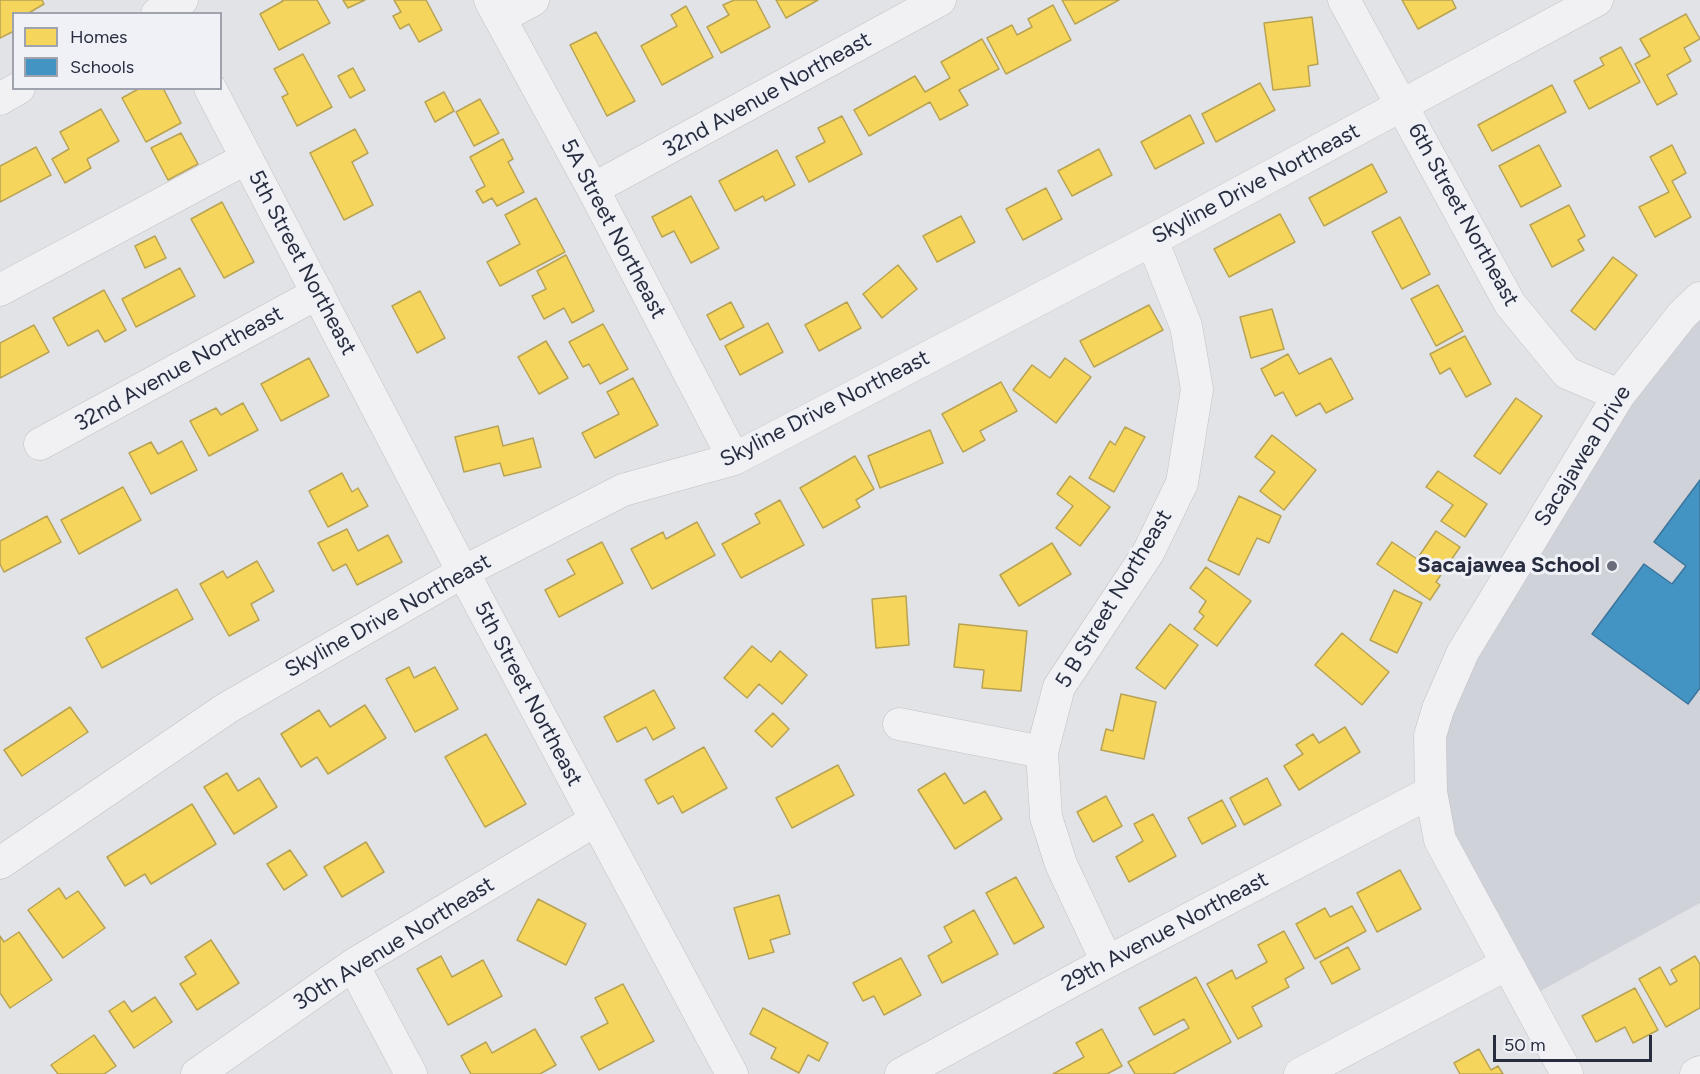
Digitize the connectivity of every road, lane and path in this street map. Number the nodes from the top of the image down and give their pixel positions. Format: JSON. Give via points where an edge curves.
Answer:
{"nodes":[{"id":1,"x":532,"y":0,"type":"edge"},
{"id":2,"x":940,"y":0,"type":"edge"},
{"id":3,"x":1344,"y":0,"type":"edge"},
{"id":4,"x":1597,"y":0,"type":"edge"},
{"id":5,"x":495,"y":9,"type":"edge"},
{"id":6,"x":16,"y":90,"type":"edge"},
{"id":7,"x":211,"y":90,"type":"edge"},
{"id":8,"x":0,"y":99,"type":"edge"},
{"id":9,"x":1402,"y":106,"type":"junction"},
{"id":10,"x":247,"y":158,"type":"junction"},
{"id":11,"x":593,"y":189,"type":"junction"},
{"id":12,"x":1152,"y":240,"type":"junction"},
{"id":13,"x":0,"y":290,"type":"edge"},
{"id":14,"x":318,"y":293,"type":"junction"},
{"id":15,"x":1700,"y":298,"type":"edge"},
{"id":16,"x":1619,"y":395,"type":"junction"},
{"id":17,"x":40,"y":444,"type":"dead end"},
{"id":18,"x":734,"y":459,"type":"junction"},
{"id":19,"x":463,"y":572,"type":"junction"},
{"id":20,"x":899,"y":724,"type":"dead end"},
{"id":21,"x":1042,"y":752,"type":"junction"},
{"id":22,"x":1431,"y":792,"type":"junction"},
{"id":23,"x":596,"y":820,"type":"junction"},
{"id":24,"x":0,"y":863,"type":"edge"},
{"id":25,"x":1107,"y":962,"type":"junction"},
{"id":26,"x":1507,"y":964,"type":"junction"},
{"id":27,"x":353,"y":965,"type":"junction"},
{"id":28,"x":197,"y":1074,"type":"edge"},
{"id":29,"x":411,"y":1074,"type":"edge"},
{"id":30,"x":732,"y":1074,"type":"edge"},
{"id":31,"x":901,"y":1074,"type":"edge"},
{"id":32,"x":1300,"y":1074,"type":"edge"},
{"id":33,"x":1567,"y":1074,"type":"edge"}],
"edges":[{"from":1,"to":5,"type":"street"},
{"from":2,"to":11,"type":"street","name":"32nd Avenue Northeast"},
{"from":3,"to":9,"type":"street","name":"6th Street Northeast"},
{"from":4,"to":9,"type":"street","name":"Skyline Drive Northeast"},
{"from":5,"to":11,"type":"street","name":"5A Street Northeast"},
{"from":6,"to":8,"type":"street"},
{"from":7,"to":10,"type":"street","name":"5th Street Northeast"},
{"from":9,"to":12,"type":"street","name":"Skyline Drive Northeast"},
{"from":9,"to":16,"type":"street","name":"6th Street Northeast","via":[[1510,304],[1567,373]]},
{"from":10,"to":13,"type":"street"},
{"from":10,"to":14,"type":"street","name":"5th Street Northeast"},
{"from":11,"to":18,"type":"street","name":"5A Street Northeast"},
{"from":12,"to":18,"type":"street","name":"Skyline Drive Northeast"},
{"from":12,"to":21,"type":"street","name":"5 B Street Northeast","via":[[1186,326],[1197,389],[1182,483],[1148,553],[1059,687]]},
{"from":14,"to":17,"type":"street","name":"32nd Avenue Northeast"},
{"from":14,"to":19,"type":"street","name":"5th Street Northeast"},
{"from":15,"to":16,"type":"street","name":"Sacajawea Drive"},
{"from":16,"to":22,"type":"street","name":"Sacajawea Drive","via":[[1463,652],[1430,736]]},
{"from":18,"to":19,"type":"street","name":"Skyline Drive Northeast","via":[[623,490]]},
{"from":19,"to":23,"type":"street","name":"5th Street Northeast"},
{"from":19,"to":24,"type":"street","name":"Skyline Drive Northeast","via":[[227,708]]},
{"from":20,"to":21,"type":"street"},
{"from":21,"to":25,"type":"street","name":"5 B Street Northeast","via":[[1046,817],[1061,864]]},
{"from":22,"to":25,"type":"street","name":"29th Avenue Northeast"},
{"from":22,"to":26,"type":"street","via":[[1440,840]]},
{"from":23,"to":27,"type":"street","name":"30th Avenue Northeast"},
{"from":23,"to":30,"type":"street","name":"5th Street Northeast"},
{"from":25,"to":31,"type":"street","name":"29th Avenue Northeast"},
{"from":26,"to":32,"type":"street"},
{"from":26,"to":33,"type":"street"},
{"from":27,"to":28,"type":"street","name":"30th Avenue Northeast"},
{"from":27,"to":29,"type":"street"}]}
